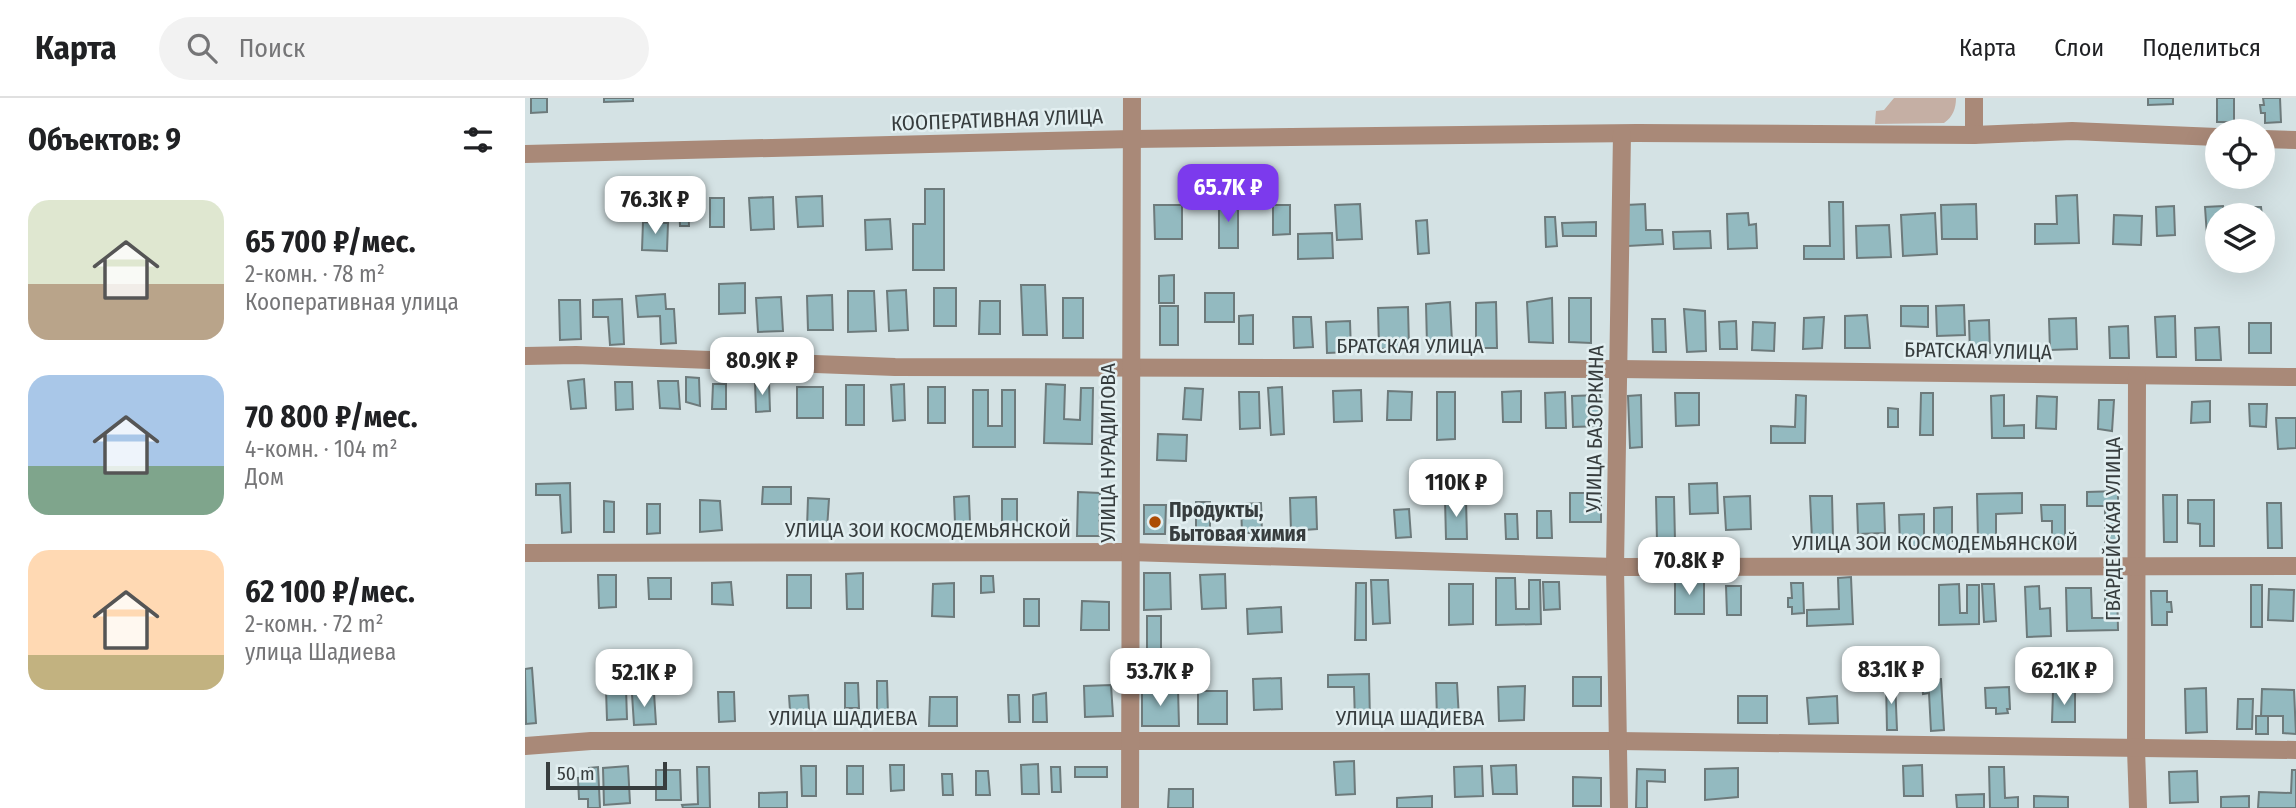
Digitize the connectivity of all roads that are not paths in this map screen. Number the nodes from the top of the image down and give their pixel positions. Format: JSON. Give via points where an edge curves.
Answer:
{"nodes":[{"id":1,"x":1132,"y":98,"type":"edge"},
{"id":2,"x":1974,"y":98,"type":"edge"},
{"id":3,"x":1622,"y":134,"type":"junction"},
{"id":4,"x":1974,"y":135,"type":"junction"},
{"id":5,"x":2205,"y":137,"type":"edge"},
{"id":6,"x":1132,"y":139,"type":"junction"},
{"id":7,"x":2275,"y":139,"type":"edge"},
{"id":8,"x":2296,"y":140,"type":"edge"},
{"id":9,"x":525,"y":154,"type":"edge"},
{"id":10,"x":525,"y":356,"type":"edge"},
{"id":11,"x":1130,"y":368,"type":"junction"},
{"id":12,"x":1618,"y":369,"type":"junction"},
{"id":13,"x":2137,"y":376,"type":"junction"},
{"id":14,"x":2296,"y":377,"type":"edge"},
{"id":15,"x":1130,"y":552,"type":"junction"},
{"id":16,"x":525,"y":554,"type":"edge"},
{"id":17,"x":2135,"y":565,"type":"junction"},
{"id":18,"x":2296,"y":566,"type":"edge"},
{"id":19,"x":1615,"y":567,"type":"junction"},
{"id":20,"x":1130,"y":741,"type":"junction"},
{"id":21,"x":1618,"y":741,"type":"junction"},
{"id":22,"x":525,"y":746,"type":"edge"},
{"id":23,"x":2136,"y":749,"type":"junction"},
{"id":24,"x":2296,"y":750,"type":"edge"},
{"id":25,"x":1130,"y":808,"type":"edge"},
{"id":26,"x":1619,"y":808,"type":"edge"},
{"id":27,"x":2138,"y":808,"type":"edge"}],
"edges":[{"from":1,"to":6,"type":"street","name":"УЛИЦА НУРАДИЛОВА"},
{"from":2,"to":4,"type":"street"},
{"from":3,"to":4,"type":"street","name":"КООПЕРАТИВНАЯ УЛИЦА"},
{"from":3,"to":6,"type":"street","name":"КООПЕРАТИВНАЯ УЛИЦА"},
{"from":3,"to":12,"type":"street","name":"УЛИЦА БАЗОРКИНА"},
{"from":4,"to":5,"type":"street","name":"КООПЕРАТИВНАЯ УЛИЦА","via":[[2072,131]]},
{"from":6,"to":9,"type":"street","name":"КООПЕРАТИВНАЯ УЛИЦА"},
{"from":6,"to":11,"type":"street","name":"УЛИЦА НУРАДИЛОВА"},
{"from":7,"to":8,"type":"street"},
{"from":10,"to":11,"type":"street","name":"БРАТСКАЯ УЛИЦА","via":[[895,367]]},
{"from":11,"to":12,"type":"street","name":"БРАТСКАЯ УЛИЦА"},
{"from":11,"to":15,"type":"street","name":"УЛИЦА НУРАДИЛОВА"},
{"from":12,"to":13,"type":"street","name":"БРАТСКАЯ УЛИЦА"},
{"from":12,"to":19,"type":"street","name":"УЛИЦА БАЗОРКИНА"},
{"from":13,"to":14,"type":"street","name":"БРАТСКАЯ УЛИЦА"},
{"from":13,"to":17,"type":"street","name":"ГВАРДЕЙСКАЯ УЛИЦА"},
{"from":15,"to":16,"type":"street","name":"УЛИЦА ЗОИ КОСМОДЕМЬЯНСКОЙ"},
{"from":15,"to":19,"type":"street","name":"УЛИЦА ЗОИ КОСМОДЕМЬЯНСКОЙ"},
{"from":15,"to":20,"type":"street","name":"УЛИЦА НУРАДИЛОВА"},
{"from":17,"to":18,"type":"street","name":"УЛИЦА ЗОИ КОСМОДЕМЬЯНСКОЙ"},
{"from":17,"to":19,"type":"street","name":"УЛИЦА ЗОИ КОСМОДЕМЬЯНСКОЙ"},
{"from":17,"to":23,"type":"street","name":"ГВАРДЕЙСКАЯ УЛИЦА"},
{"from":19,"to":21,"type":"street","name":"УЛИЦА БАЗОРКИНА"},
{"from":20,"to":21,"type":"street","name":"УЛИЦА ШАДИЕВА"},
{"from":20,"to":22,"type":"street","name":"УЛИЦА ШАДИЕВА","via":[[591,741]]},
{"from":20,"to":25,"type":"street","name":"УЛИЦА НУРАДИЛОВА"},
{"from":21,"to":23,"type":"street","name":"УЛИЦА ШАДИЕВА"},
{"from":21,"to":26,"type":"street","name":"УЛИЦА БАЗОРКИНА"},
{"from":23,"to":24,"type":"street","name":"УЛИЦА ШАДИЕВА"},
{"from":23,"to":27,"type":"street","name":"ГВАРДЕЙСКАЯ УЛИЦА"}]}
